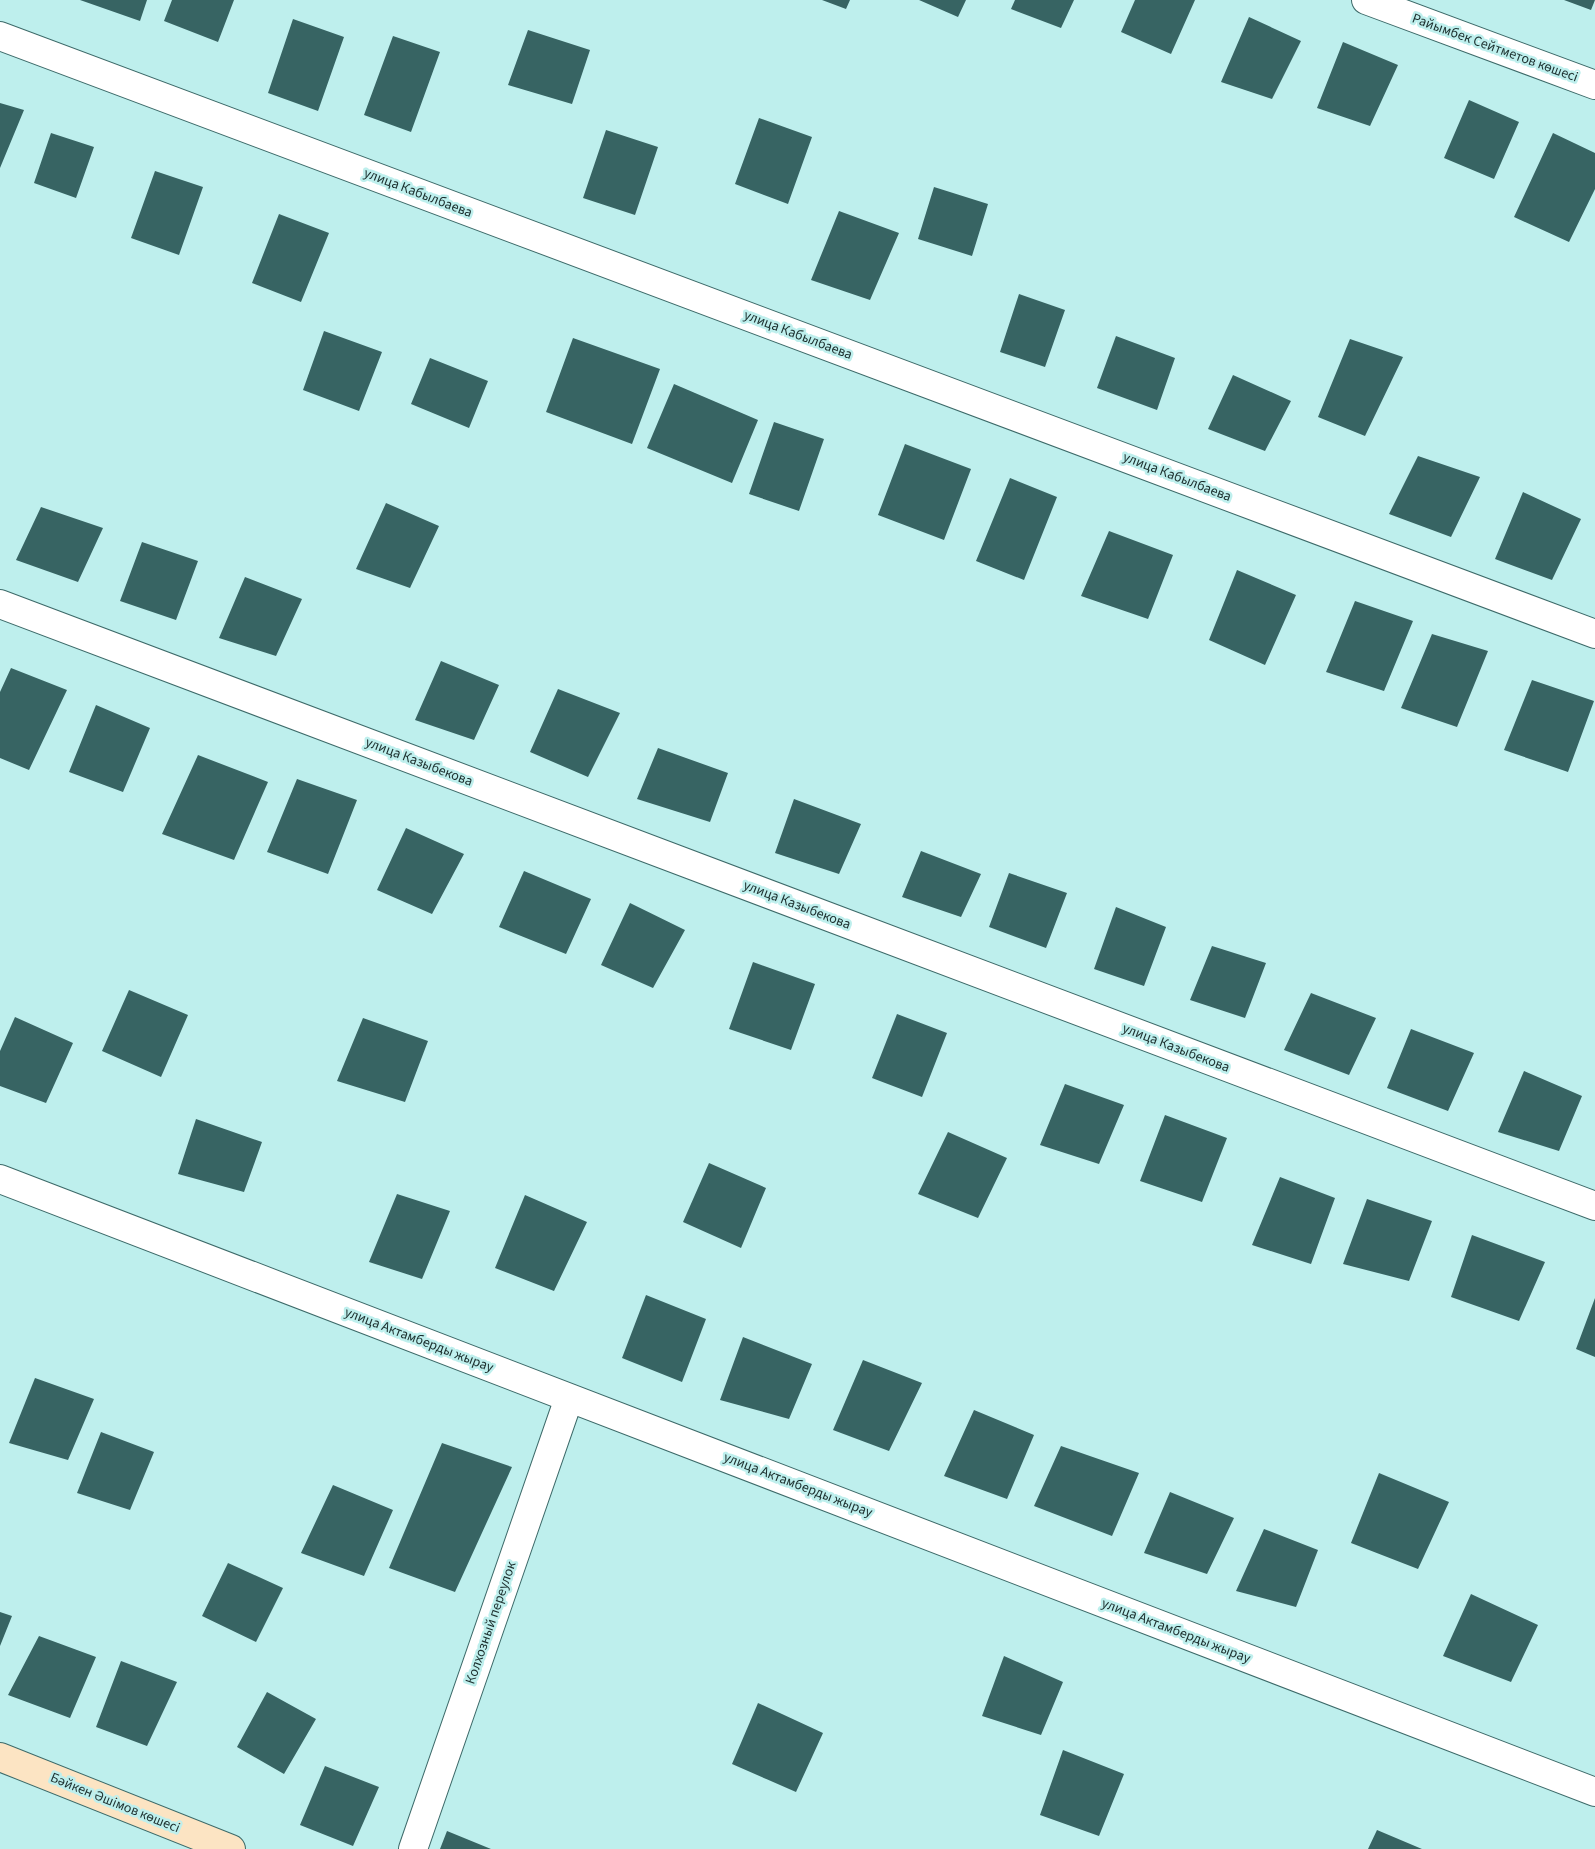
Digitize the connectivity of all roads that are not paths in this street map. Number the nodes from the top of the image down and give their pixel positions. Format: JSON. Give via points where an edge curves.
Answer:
{"nodes":[{"id":1,"x":1366,"y":0,"type":"edge"},
{"id":2,"x":0,"y":36,"type":"edge"},
{"id":3,"x":1595,"y":85,"type":"edge"},
{"id":4,"x":0,"y":604,"type":"edge"},
{"id":5,"x":1595,"y":634,"type":"edge"},
{"id":6,"x":0,"y":1179,"type":"edge"},
{"id":7,"x":1595,"y":1206,"type":"edge"},
{"id":8,"x":569,"y":1398,"type":"junction"},
{"id":9,"x":0,"y":1757,"type":"edge"},
{"id":10,"x":1595,"y":1792,"type":"edge"},
{"id":11,"x":231,"y":1849,"type":"edge"},
{"id":12,"x":414,"y":1849,"type":"edge"}],
"edges":[{"from":1,"to":3,"type":"street","name":"Райымбек Сейтметов көшесі"},
{"from":2,"to":5,"type":"street","name":"улица Кабылбаева"},
{"from":4,"to":7,"type":"street","name":"улица Казыбекова"},
{"from":6,"to":8,"type":"street","name":"улица Актамберды жырау"},
{"from":8,"to":10,"type":"street","name":"улица Актамберды жырау"},
{"from":8,"to":12,"type":"street","name":"Колхозный переулок"},
{"from":9,"to":11,"type":"main road","name":"Бәйкен Әшімов көшесі"}]}
